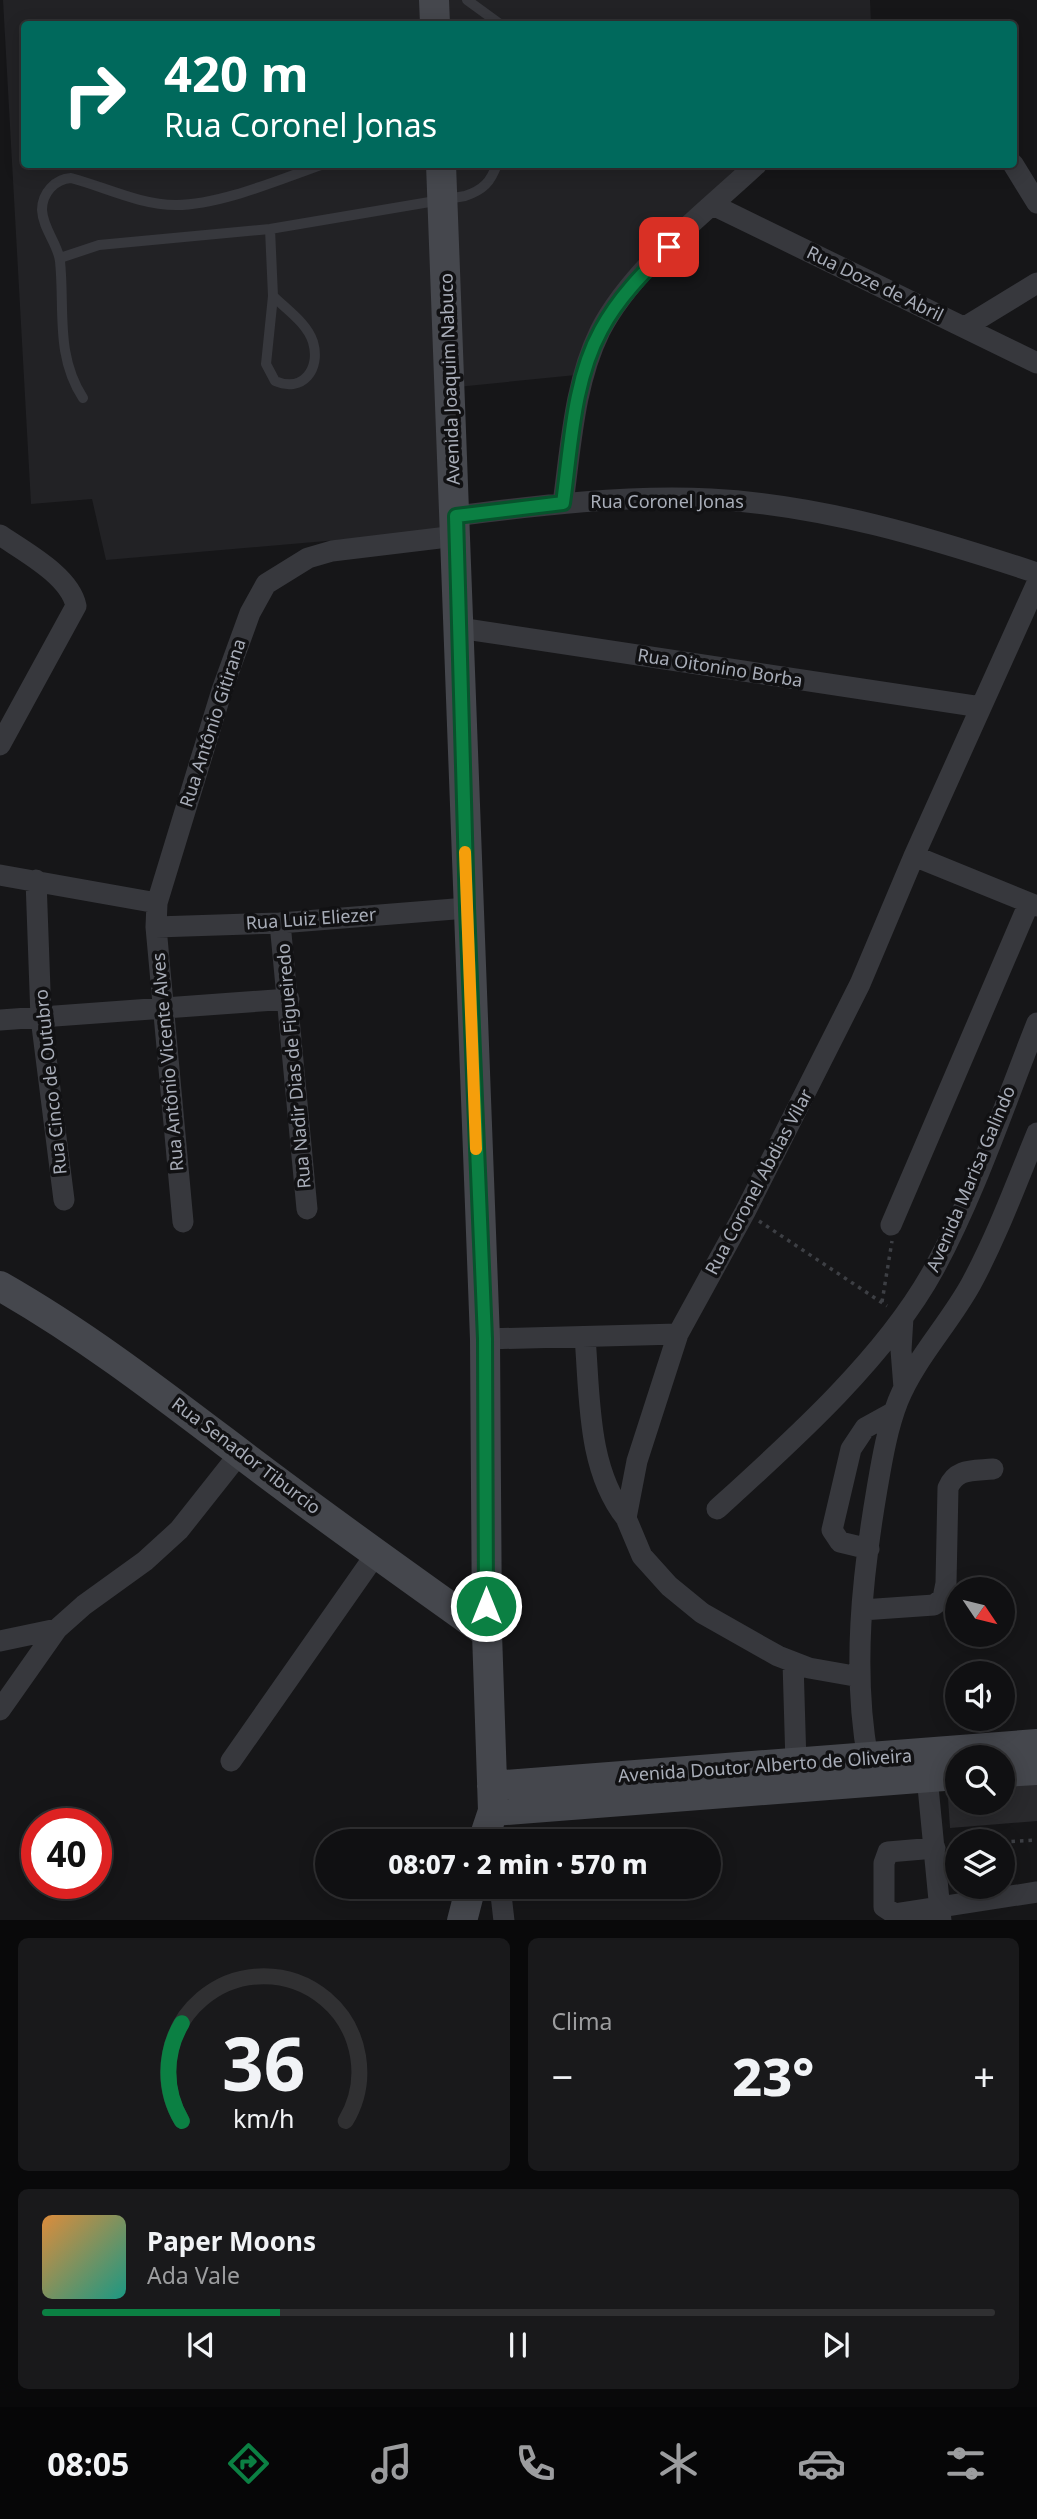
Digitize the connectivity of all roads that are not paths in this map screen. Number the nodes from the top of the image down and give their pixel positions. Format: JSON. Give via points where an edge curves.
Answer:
{"nodes":[{"id":1,"x":434,"y":0,"type":"edge"},
{"id":2,"x":467,"y":0,"type":"edge"},
{"id":3,"x":435,"y":21,"type":"edge"},
{"id":4,"x":496,"y":21,"type":"edge"},
{"id":5,"x":311,"y":168,"type":"edge"},
{"id":6,"x":442,"y":168,"type":"edge"},
{"id":7,"x":495,"y":168,"type":"edge"},
{"id":8,"x":753,"y":168,"type":"edge"},
{"id":9,"x":1015,"y":168,"type":"edge"},
{"id":10,"x":443,"y":199,"type":"junction"},
{"id":11,"x":1037,"y":203,"type":"edge"},
{"id":12,"x":713,"y":205,"type":"junction"},
{"id":13,"x":270,"y":229,"type":"junction"},
{"id":14,"x":60,"y":258,"type":"junction"},
{"id":15,"x":1037,"y":283,"type":"edge"},
{"id":16,"x":273,"y":296,"type":"junction"},
{"id":17,"x":965,"y":327,"type":"junction"},
{"id":18,"x":1037,"y":363,"type":"edge"},
{"id":19,"x":82,"y":398,"type":"dead end"},
{"id":20,"x":563,"y":503,"type":"junction"},
{"id":21,"x":456,"y":526,"type":"junction"},
{"id":22,"x":0,"y":535,"type":"edge"},
{"id":23,"x":1037,"y":573,"type":"edge"},
{"id":24,"x":1037,"y":583,"type":"edge"},
{"id":25,"x":459,"y":628,"type":"junction"},
{"id":26,"x":981,"y":707,"type":"junction"},
{"id":27,"x":0,"y":746,"type":"edge"},
{"id":28,"x":914,"y":856,"type":"junction"},
{"id":29,"x":0,"y":875,"type":"edge"},
{"id":30,"x":36,"y":880,"type":"junction"},
{"id":31,"x":157,"y":903,"type":"junction"},
{"id":32,"x":1033,"y":905,"type":"edge"},
{"id":33,"x":467,"y":908,"type":"junction"},
{"id":34,"x":280,"y":923,"type":"junction"},
{"id":35,"x":156,"y":927,"type":"junction"},
{"id":36,"x":289,"y":999,"type":"junction"},
{"id":37,"x":164,"y":1010,"type":"junction"},
{"id":38,"x":41,"y":1018,"type":"junction"},
{"id":39,"x":0,"y":1020,"type":"edge"},
{"id":40,"x":1037,"y":1023,"type":"edge"},
{"id":41,"x":1037,"y":1133,"type":"edge"},
{"id":42,"x":64,"y":1200,"type":"dead end"},
{"id":43,"x":307,"y":1209,"type":"dead end"},
{"id":44,"x":183,"y":1222,"type":"dead end"},
{"id":45,"x":891,"y":1225,"type":"road end"},
{"id":46,"x":0,"y":1286,"type":"edge"},
{"id":47,"x":903,"y":1317,"type":"junction"},
{"id":48,"x":678,"y":1334,"type":"junction"},
{"id":49,"x":585,"y":1337,"type":"junction"},
{"id":50,"x":485,"y":1339,"type":"junction"},
{"id":51,"x":904,"y":1388,"type":"junction"},
{"id":52,"x":894,"y":1412,"type":"junction"},
{"id":53,"x":240,"y":1453,"type":"junction"},
{"id":54,"x":993,"y":1469,"type":"dead end"},
{"id":55,"x":717,"y":1509,"type":"dead end"},
{"id":56,"x":626,"y":1518,"type":"junction"},
{"id":57,"x":869,"y":1549,"type":"junction"},
{"id":58,"x":376,"y":1554,"type":"junction"},
{"id":59,"x":862,"y":1610,"type":"junction"},
{"id":60,"x":57,"y":1629,"type":"junction"},
{"id":61,"x":487,"y":1633,"type":"junction"},
{"id":62,"x":0,"y":1641,"type":"edge"},
{"id":63,"x":793,"y":1662,"type":"junction"},
{"id":64,"x":860,"y":1677,"type":"junction"},
{"id":65,"x":0,"y":1710,"type":"edge"},
{"id":66,"x":1037,"y":1744,"type":"edge"},
{"id":67,"x":868,"y":1759,"type":"junction"},
{"id":68,"x":231,"y":1762,"type":"dead end"},
{"id":69,"x":926,"y":1766,"type":"junction"},
{"id":70,"x":1037,"y":1770,"type":"edge"},
{"id":71,"x":945,"y":1772,"type":"edge"},
{"id":72,"x":1015,"y":1772,"type":"edge"},
{"id":73,"x":788,"y":1773,"type":"junction"},
{"id":74,"x":491,"y":1820,"type":"edge"},
{"id":75,"x":935,"y":1847,"type":"junction"},
{"id":76,"x":1037,"y":1892,"type":"edge"},
{"id":77,"x":468,"y":1899,"type":"edge"},
{"id":78,"x":502,"y":1899,"type":"edge"},
{"id":79,"x":940,"y":1913,"type":"edge"},
{"id":80,"x":462,"y":1920,"type":"edge"},
{"id":81,"x":504,"y":1920,"type":"edge"}],
"edges":[{"from":1,"to":3,"type":"street"},
{"from":2,"to":4,"type":"lane"},
{"from":5,"to":14,"type":"lane","via":[[205,201],[176,205],[62,178],[45,195],[42,209]]},
{"from":6,"to":10,"type":"street","name":"Avenida Joaquim Nabuco"},
{"from":7,"to":10,"type":"lane","via":[[478,192]]},
{"from":8,"to":12,"type":"street"},
{"from":9,"to":11,"type":"street"},
{"from":10,"to":13,"type":"lane"},
{"from":10,"to":21,"type":"street","name":"Avenida Joaquim Nabuco"},
{"from":12,"to":17,"type":"street","name":"Rua Doze de Abril"},
{"from":12,"to":20,"type":"street","via":[[641,275],[600,331],[582,385]]},
{"from":13,"to":14,"type":"lane","via":[[99,245]]},
{"from":13,"to":16,"type":"lane"},
{"from":14,"to":19,"type":"lane","via":[[66,363]]},
{"from":15,"to":17,"type":"street"},
{"from":16,"to":16,"type":"lane","via":[[267,364],[275,381],[292,387],[310,373],[313,343],[306,329]]},
{"from":17,"to":18,"type":"street","name":"Rua Doze de Abril"},
{"from":20,"to":21,"type":"street","name":"Rua Coronel Jonas"},
{"from":20,"to":23,"type":"street","name":"Rua Coronel Jonas","via":[[709,499],[801,509],[911,533]]},
{"from":21,"to":25,"type":"street","name":"Avenida Joaquim Nabuco"},
{"from":21,"to":31,"type":"street","name":"Rua Antônio Gitirana","via":[[332,551],[289,568],[266,584],[250,613],[222,690]]},
{"from":22,"to":27,"type":"street","via":[[63,583],[76,606]]},
{"from":24,"to":26,"type":"street","name":"Rua Coronel Abdias Vilar"},
{"from":25,"to":26,"type":"street","name":"Rua Oitonino Borba"},
{"from":25,"to":33,"type":"street","name":"Avenida Joaquim Nabuco"},
{"from":26,"to":28,"type":"street","name":"Rua Coronel Abdias Vilar"},
{"from":28,"to":32,"type":"street"},
{"from":28,"to":48,"type":"street","name":"Rua Coronel Abdias Vilar","via":[[860,984]]},
{"from":29,"to":30,"type":"street"},
{"from":30,"to":31,"type":"street"},
{"from":30,"to":38,"type":"street","name":"Rua Cinco de Outubro"},
{"from":31,"to":35,"type":"street","name":"Rua Antônio Vicente Alves"},
{"from":32,"to":45,"type":"street"},
{"from":33,"to":34,"type":"street","name":"Rua Luiz Eliezer"},
{"from":33,"to":50,"type":"street","name":"Avenida Joaquim Nabuco"},
{"from":34,"to":35,"type":"street","name":"Rua Luiz Eliezer"},
{"from":34,"to":36,"type":"street","name":"Rua Nadir Dias de Figueiredo"},
{"from":35,"to":37,"type":"street","name":"Rua Antônio Vicente Alves"},
{"from":36,"to":37,"type":"street"},
{"from":36,"to":43,"type":"street","name":"Rua Nadir Dias de Figueiredo"},
{"from":37,"to":38,"type":"street"},
{"from":37,"to":44,"type":"street","name":"Rua Antônio Vicente Alves"},
{"from":38,"to":39,"type":"street"},
{"from":38,"to":42,"type":"street","name":"Rua Cinco de Outubro"},
{"from":40,"to":47,"type":"street","name":"Avenida Marisa Galindo","via":[[953,1229]]},
{"from":41,"to":51,"type":"street","via":[[971,1285]]},
{"from":46,"to":53,"type":"street","name":"Rua Senador Tiburcio","via":[[150,1382]]},
{"from":47,"to":51,"type":"street"},
{"from":47,"to":55,"type":"street","name":"Avenida Marisa Galindo","via":[[821,1409]]},
{"from":48,"to":49,"type":"street"},
{"from":48,"to":56,"type":"street","name":"Rua Coronel Abdias Vilar","via":[[637,1461]]},
{"from":49,"to":50,"type":"street"},
{"from":49,"to":56,"type":"street","via":[[601,1470]]},
{"from":50,"to":61,"type":"street","name":"Avenida Joaquim Nabuco"},
{"from":51,"to":52,"type":"street"},
{"from":52,"to":57,"type":"street"},
{"from":52,"to":57,"type":"street","via":[[865,1428],[851,1449],[832,1530],[840,1542]]},
{"from":53,"to":58,"type":"street","name":"Rua Senador Tiburcio"},
{"from":53,"to":60,"type":"street","via":[[179,1530]]},
{"from":54,"to":59,"type":"street","via":[[961,1472],[948,1488],[943,1598],[934,1605]]},
{"from":56,"to":63,"type":"street","via":[[642,1556],[669,1586],[734,1633]]},
{"from":57,"to":59,"type":"street"},
{"from":58,"to":61,"type":"street","name":"Rua Senador Tiburcio"},
{"from":58,"to":68,"type":"street"},
{"from":59,"to":64,"type":"street"},
{"from":60,"to":62,"type":"street"},
{"from":60,"to":65,"type":"street"},
{"from":61,"to":74,"type":"street","name":"Avenida Joaquim Nabuco"},
{"from":63,"to":64,"type":"street"},
{"from":63,"to":73,"type":"street"},
{"from":64,"to":67,"type":"street"},
{"from":66,"to":69,"type":"street","name":"Avenida Doutor Alberto de Oliveira"},
{"from":67,"to":69,"type":"street","name":"Avenida Doutor Alberto de Oliveira"},
{"from":67,"to":73,"type":"street","name":"Avenida Doutor Alberto de Oliveira"},
{"from":69,"to":71,"type":"street","name":"Avenida Doutor Alberto de Oliveira"},
{"from":69,"to":73,"type":"street","name":"Avenida Doutor Alberto de Oliveira"},
{"from":69,"to":75,"type":"street"},
{"from":70,"to":72,"type":"street"},
{"from":73,"to":74,"type":"street","name":"Avenida Doutor Alberto de Oliveira"},
{"from":75,"to":79,"type":"street"},
{"from":75,"to":79,"type":"street","via":[[891,1851],[884,1863],[884,1907],[895,1914]]},
{"from":76,"to":79,"type":"street"},
{"from":77,"to":80,"type":"street"},
{"from":78,"to":81,"type":"street"}]}
